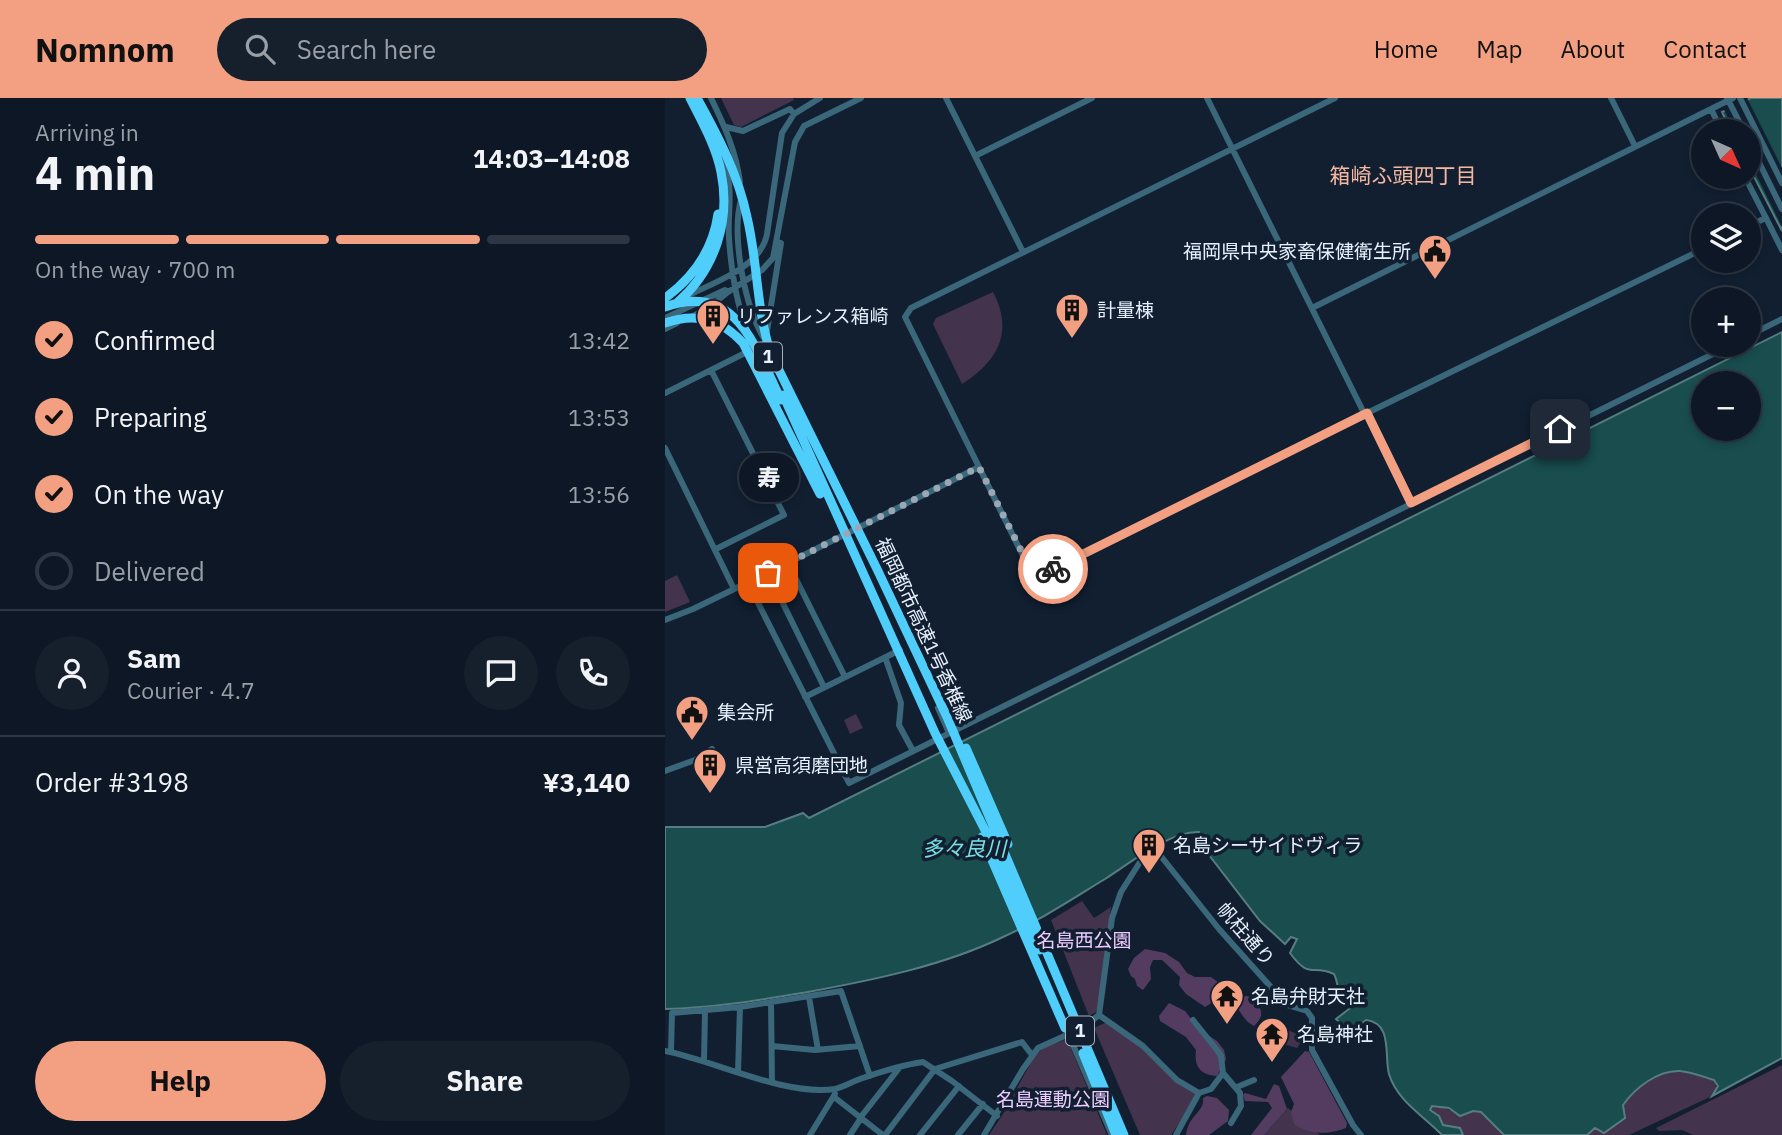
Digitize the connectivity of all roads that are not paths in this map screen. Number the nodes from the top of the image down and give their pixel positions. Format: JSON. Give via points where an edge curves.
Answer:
{"nodes":[{"id":1,"x":693,"y":98,"type":"edge"},
{"id":2,"x":711,"y":98,"type":"edge"},
{"id":3,"x":820,"y":98,"type":"edge"},
{"id":4,"x":861,"y":98,"type":"edge"},
{"id":5,"x":946,"y":98,"type":"edge"},
{"id":6,"x":1092,"y":98,"type":"edge"},
{"id":7,"x":1207,"y":98,"type":"edge"},
{"id":8,"x":1335,"y":98,"type":"edge"},
{"id":9,"x":1611,"y":98,"type":"edge"},
{"id":10,"x":1727,"y":98,"type":"edge"},
{"id":11,"x":1733,"y":98,"type":"edge"},
{"id":12,"x":1740,"y":98,"type":"edge"},
{"id":13,"x":1719,"y":101,"type":"edge"},
{"id":14,"x":1711,"y":109,"type":"junction"},
{"id":15,"x":794,"y":114,"type":"junction"},
{"id":16,"x":1716,"y":119,"type":"edge"},
{"id":17,"x":1738,"y":119,"type":"edge"},
{"id":18,"x":726,"y":127,"type":"junction"},
{"id":19,"x":710,"y":134,"type":"junction"},
{"id":20,"x":1635,"y":146,"type":"junction"},
{"id":21,"x":1233,"y":149,"type":"junction"},
{"id":22,"x":975,"y":156,"type":"junction"},
{"id":23,"x":1761,"y":166,"type":"edge"},
{"id":24,"x":1782,"y":183,"type":"edge"},
{"id":25,"x":1751,"y":189,"type":"edge"},
{"id":26,"x":1782,"y":209,"type":"edge"},
{"id":27,"x":1766,"y":218,"type":"junction"},
{"id":28,"x":1761,"y":220,"type":"edge"},
{"id":29,"x":778,"y":242,"type":"junction"},
{"id":30,"x":1782,"y":250,"type":"edge"},
{"id":31,"x":1023,"y":252,"type":"junction"},
{"id":32,"x":1691,"y":255,"type":"edge"},
{"id":33,"x":743,"y":267,"type":"junction"},
{"id":34,"x":733,"y":272,"type":"junction"},
{"id":35,"x":744,"y":283,"type":"junction"},
{"id":36,"x":737,"y":288,"type":"junction"},
{"id":37,"x":728,"y":292,"type":"junction"},
{"id":38,"x":665,"y":299,"type":"edge"},
{"id":39,"x":665,"y":308,"type":"edge"},
{"id":40,"x":1312,"y":308,"type":"junction"},
{"id":41,"x":707,"y":309,"type":"junction"},
{"id":42,"x":1782,"y":319,"type":"edge"},
{"id":43,"x":665,"y":321,"type":"edge"},
{"id":44,"x":746,"y":326,"type":"junction"},
{"id":45,"x":665,"y":329,"type":"edge"},
{"id":46,"x":1761,"y":330,"type":"edge"},
{"id":47,"x":764,"y":336,"type":"junction"},
{"id":48,"x":754,"y":348,"type":"junction"},
{"id":49,"x":1707,"y":357,"type":"edge"},
{"id":50,"x":711,"y":370,"type":"junction"},
{"id":51,"x":665,"y":393,"type":"edge"},
{"id":52,"x":1365,"y":414,"type":"junction"},
{"id":53,"x":665,"y":448,"type":"edge"},
{"id":54,"x":979,"y":467,"type":"junction"},
{"id":55,"x":841,"y":499,"type":"junction"},
{"id":56,"x":1411,"y":503,"type":"junction"},
{"id":57,"x":855,"y":529,"type":"junction"},
{"id":58,"x":846,"y":534,"type":"junction"},
{"id":59,"x":716,"y":549,"type":"junction"},
{"id":60,"x":788,"y":563,"type":"junction"},
{"id":61,"x":768,"y":573,"type":"junction"},
{"id":62,"x":862,"y":575,"type":"junction"},
{"id":63,"x":748,"y":583,"type":"junction"},
{"id":64,"x":734,"y":589,"type":"junction"},
{"id":65,"x":665,"y":620,"type":"edge"},
{"id":66,"x":900,"y":650,"type":"junction"},
{"id":67,"x":885,"y":657,"type":"junction"},
{"id":68,"x":845,"y":677,"type":"junction"},
{"id":69,"x":824,"y":687,"type":"junction"},
{"id":70,"x":805,"y":696,"type":"junction"},
{"id":71,"x":946,"y":722,"type":"junction"},
{"id":72,"x":940,"y":744,"type":"junction"},
{"id":73,"x":712,"y":750,"type":"dead end"},
{"id":74,"x":913,"y":751,"type":"junction"},
{"id":75,"x":665,"y":771,"type":"edge"},
{"id":76,"x":1033,"y":930,"type":"junction"},
{"id":77,"x":809,"y":996,"type":"junction"},
{"id":78,"x":771,"y":1002,"type":"junction"},
{"id":79,"x":740,"y":1007,"type":"junction"},
{"id":80,"x":705,"y":1011,"type":"junction"},
{"id":81,"x":1077,"y":1015,"type":"joint"},
{"id":82,"x":1099,"y":1015,"type":"junction"},
{"id":83,"x":1193,"y":1020,"type":"dead end"},
{"id":84,"x":1081,"y":1028,"type":"junction"},
{"id":85,"x":1066,"y":1031,"type":"junction"},
{"id":86,"x":772,"y":1046,"type":"junction"},
{"id":87,"x":860,"y":1046,"type":"junction"},
{"id":88,"x":818,"y":1050,"type":"junction"},
{"id":89,"x":668,"y":1051,"type":"edge"},
{"id":90,"x":1032,"y":1055,"type":"junction"},
{"id":91,"x":704,"y":1061,"type":"junction"},
{"id":92,"x":900,"y":1067,"type":"junction"},
{"id":93,"x":935,"y":1069,"type":"junction"},
{"id":94,"x":738,"y":1072,"type":"junction"},
{"id":95,"x":1223,"y":1073,"type":"junction"},
{"id":96,"x":870,"y":1076,"type":"junction"},
{"id":97,"x":1254,"y":1080,"type":"dead end"},
{"id":98,"x":772,"y":1082,"type":"junction"},
{"id":99,"x":959,"y":1086,"type":"junction"},
{"id":100,"x":1237,"y":1087,"type":"junction"},
{"id":101,"x":836,"y":1089,"type":"junction"},
{"id":102,"x":1199,"y":1093,"type":"junction"},
{"id":103,"x":834,"y":1097,"type":"junction"},
{"id":104,"x":983,"y":1104,"type":"junction"},
{"id":105,"x":997,"y":1116,"type":"junction"},
{"id":106,"x":861,"y":1118,"type":"junction"},
{"id":107,"x":1231,"y":1124,"type":"dead end"},
{"id":108,"x":810,"y":1135,"type":"edge"},
{"id":109,"x":850,"y":1135,"type":"edge"},
{"id":110,"x":884,"y":1135,"type":"edge"},
{"id":111,"x":920,"y":1135,"type":"edge"},
{"id":112,"x":958,"y":1135,"type":"edge"},
{"id":113,"x":984,"y":1135,"type":"edge"},
{"id":114,"x":1114,"y":1135,"type":"edge"},
{"id":115,"x":1125,"y":1135,"type":"edge"},
{"id":116,"x":1176,"y":1135,"type":"edge"},
{"id":117,"x":1361,"y":1135,"type":"edge"}],
"edges":[{"from":1,"to":19,"type":"highway","name":"福岡都市高速1号香椎線","number":"1"},
{"from":1,"to":39,"type":"highway","via":[[722,172],[723,220],[709,263],[690,290]]},
{"from":1,"to":55,"type":"highway","name":"福岡都市高速1号香椎線","number":"1","via":[[719,139],[740,189],[771,354]]},
{"from":2,"to":18,"type":"street"},
{"from":3,"to":15,"type":"street"},
{"from":4,"to":29,"type":"street","via":[[804,126],[798,134]]},
{"from":5,"to":22,"type":"street"},
{"from":6,"to":22,"type":"street"},
{"from":7,"to":21,"type":"street"},
{"from":8,"to":21,"type":"street"},
{"from":9,"to":20,"type":"street"},
{"from":10,"to":17,"type":"street"},
{"from":11,"to":13,"type":"street"},
{"from":12,"to":24,"type":"street"},
{"from":13,"to":14,"type":"street"},
{"from":14,"to":16,"type":"street"},
{"from":14,"to":20,"type":"street"},
{"from":15,"to":18,"type":"street","via":[[790,109],[743,131]]},
{"from":15,"to":33,"type":"street","via":[[782,133],[765,243]]},
{"from":18,"to":33,"type":"street","via":[[742,197],[737,228]]},
{"from":19,"to":34,"type":"street","via":[[730,184]]},
{"from":19,"to":38,"type":"highway","via":[[719,171],[717,219],[702,260]]},
{"from":19,"to":62,"type":"highway","name":"福岡都市高速1号香椎線","number":"1","via":[[742,203],[772,368]]},
{"from":20,"to":40,"type":"street"},
{"from":21,"to":31,"type":"street"},
{"from":21,"to":40,"type":"street"},
{"from":22,"to":31,"type":"street"},
{"from":23,"to":26,"type":"street"},
{"from":25,"to":27,"type":"street"},
{"from":27,"to":28,"type":"street"},
{"from":27,"to":30,"type":"street"},
{"from":29,"to":35,"type":"street","via":[[771,261]]},
{"from":29,"to":47,"type":"street"},
{"from":31,"to":54,"type":"street","via":[[911,308],[905,317]]},
{"from":32,"to":52,"type":"street"},
{"from":33,"to":34,"type":"street"},
{"from":33,"to":35,"type":"street"},
{"from":34,"to":36,"type":"street"},
{"from":34,"to":39,"type":"street"},
{"from":35,"to":36,"type":"street"},
{"from":35,"to":47,"type":"street","via":[[752,315]]},
{"from":36,"to":37,"type":"street"},
{"from":36,"to":44,"type":"street"},
{"from":37,"to":41,"type":"street"},
{"from":37,"to":43,"type":"street"},
{"from":39,"to":55,"type":"highway","via":[[685,301],[707,302],[740,322],[824,484]]},
{"from":40,"to":52,"type":"street"},
{"from":41,"to":44,"type":"street","via":[[727,308]]},
{"from":41,"to":45,"type":"street"},
{"from":42,"to":46,"type":"street"},
{"from":43,"to":62,"type":"highway","via":[[685,317],[713,320],[743,343]]},
{"from":44,"to":48,"type":"street"},
{"from":47,"to":57,"type":"street"},
{"from":48,"to":50,"type":"street"},
{"from":48,"to":58,"type":"street"},
{"from":49,"to":56,"type":"street"},
{"from":50,"to":51,"type":"street"},
{"from":50,"to":59,"type":"street","via":[[784,514]]},
{"from":52,"to":54,"type":"street","via":[[1041,575],[1030,568]]},
{"from":52,"to":56,"type":"street"},
{"from":53,"to":59,"type":"street"},
{"from":54,"to":57,"type":"street"},
{"from":55,"to":71,"type":"highway","name":"福岡都市高速1号香椎線","number":"1"},
{"from":56,"to":74,"type":"street"},
{"from":57,"to":58,"type":"street"},
{"from":57,"to":71,"type":"street"},
{"from":58,"to":60,"type":"street"},
{"from":58,"to":66,"type":"street"},
{"from":59,"to":64,"type":"street"},
{"from":60,"to":61,"type":"street"},
{"from":60,"to":68,"type":"street"},
{"from":61,"to":63,"type":"street"},
{"from":61,"to":69,"type":"street"},
{"from":62,"to":72,"type":"highway","name":"福岡都市高速1号香椎線","number":"1"},
{"from":63,"to":64,"type":"street"},
{"from":63,"to":70,"type":"street"},
{"from":64,"to":65,"type":"street"},
{"from":66,"to":67,"type":"street"},
{"from":66,"to":76,"type":"street"},
{"from":67,"to":68,"type":"street"},
{"from":67,"to":74,"type":"street","via":[[901,703],[899,725]]},
{"from":68,"to":69,"type":"street"},
{"from":69,"to":70,"type":"street"},
{"from":70,"to":74,"type":"street","via":[[849,783]]},
{"from":71,"to":76,"type":"highway","via":[[971,757]]},
{"from":71,"to":115,"type":"highway","name":"福岡都市高速1号香椎線","number":"1"},
{"from":72,"to":76,"type":"highway"},
{"from":72,"to":114,"type":"highway","name":"福岡都市高速1号香椎線","number":"1","via":[[1032,930]]},
{"from":73,"to":75,"type":"street"},
{"from":76,"to":81,"type":"highway"},
{"from":76,"to":85,"type":"highway"},
{"from":77,"to":78,"type":"street"},
{"from":77,"to":87,"type":"street","via":[[841,991]]},
{"from":77,"to":88,"type":"street"},
{"from":78,"to":79,"type":"street"},
{"from":78,"to":86,"type":"street"},
{"from":79,"to":80,"type":"street"},
{"from":79,"to":94,"type":"street"},
{"from":80,"to":89,"type":"street","via":[[672,1013]]},
{"from":80,"to":91,"type":"street"},
{"from":81,"to":84,"type":"street"},
{"from":82,"to":84,"type":"street"},
{"from":82,"to":102,"type":"street"},
{"from":82,"to":117,"type":"street","name":"帆柱通り","via":[[1112,918],[1121,892],[1140,862],[1160,856],[1287,1005],[1307,1011],[1312,1018],[1312,1050]]},
{"from":83,"to":95,"type":"street","via":[[1221,1056]]},
{"from":84,"to":85,"type":"street"},
{"from":84,"to":115,"type":"street"},
{"from":85,"to":90,"type":"street"},
{"from":85,"to":114,"type":"street"},
{"from":86,"to":88,"type":"street"},
{"from":86,"to":98,"type":"street"},
{"from":87,"to":88,"type":"street"},
{"from":87,"to":96,"type":"street"},
{"from":89,"to":91,"type":"street"},
{"from":90,"to":93,"type":"street","via":[[1022,1042]]},
{"from":90,"to":105,"type":"street"},
{"from":91,"to":94,"type":"street"},
{"from":92,"to":93,"type":"street","via":[[923,1062]]},
{"from":92,"to":96,"type":"street"},
{"from":92,"to":106,"type":"street"},
{"from":93,"to":99,"type":"street"},
{"from":93,"to":110,"type":"street"},
{"from":94,"to":98,"type":"street"},
{"from":95,"to":100,"type":"street"},
{"from":95,"to":102,"type":"street","via":[[1211,1089]]},
{"from":96,"to":101,"type":"street"},
{"from":97,"to":100,"type":"street"},
{"from":98,"to":101,"type":"street"},
{"from":99,"to":104,"type":"street"},
{"from":99,"to":111,"type":"street"},
{"from":100,"to":107,"type":"street","via":[[1241,1106]]},
{"from":101,"to":103,"type":"street"},
{"from":102,"to":116,"type":"street"},
{"from":103,"to":106,"type":"street"},
{"from":103,"to":108,"type":"street"},
{"from":104,"to":105,"type":"street"},
{"from":104,"to":112,"type":"street"},
{"from":105,"to":113,"type":"street"},
{"from":106,"to":109,"type":"street"},
{"from":106,"to":110,"type":"street"}]}
